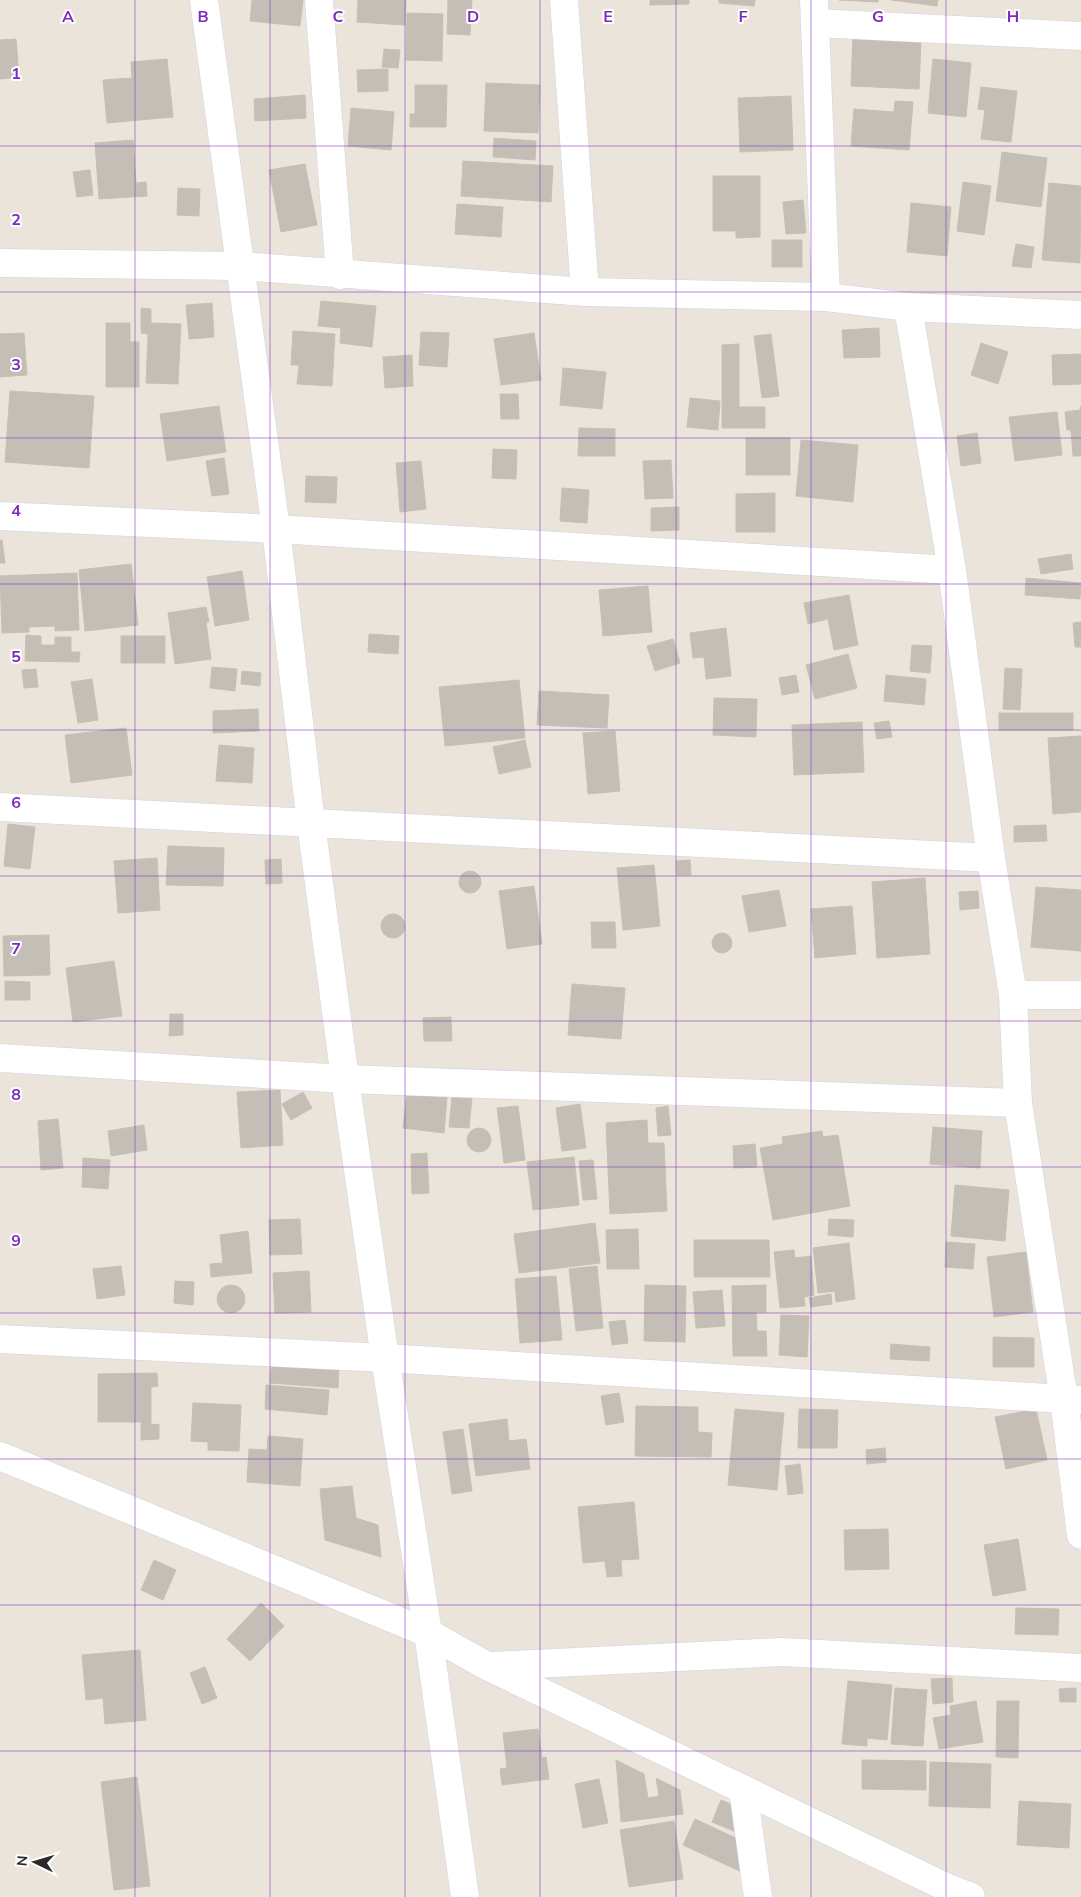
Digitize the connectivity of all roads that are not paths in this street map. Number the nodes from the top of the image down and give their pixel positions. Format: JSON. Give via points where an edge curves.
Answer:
{"nodes":[{"id":1,"x":204,"y":0,"type":"edge"},
{"id":2,"x":319,"y":0,"type":"edge"},
{"id":3,"x":564,"y":0,"type":"edge"},
{"id":4,"x":814,"y":12,"type":"edge"},
{"id":5,"x":1081,"y":35,"type":"edge"},
{"id":6,"x":0,"y":263,"type":"edge"},
{"id":7,"x":241,"y":266,"type":"junction"},
{"id":8,"x":340,"y":275,"type":"junction"},
{"id":9,"x":585,"y":292,"type":"junction"},
{"id":10,"x":826,"y":297,"type":"junction"},
{"id":11,"x":908,"y":307,"type":"junction"},
{"id":12,"x":1081,"y":315,"type":"edge"},
{"id":13,"x":0,"y":516,"type":"edge"},
{"id":14,"x":276,"y":529,"type":"junction"},
{"id":15,"x":952,"y":570,"type":"junction"},
{"id":16,"x":0,"y":807,"type":"edge"},
{"id":17,"x":311,"y":823,"type":"junction"},
{"id":18,"x":992,"y":858,"type":"junction"},
{"id":19,"x":1013,"y":995,"type":"junction"},
{"id":20,"x":1081,"y":995,"type":"edge"},
{"id":21,"x":0,"y":1058,"type":"edge"},
{"id":22,"x":345,"y":1079,"type":"junction"},
{"id":23,"x":1018,"y":1103,"type":"junction"},
{"id":24,"x":0,"y":1339,"type":"edge"},
{"id":25,"x":385,"y":1358,"type":"junction"},
{"id":26,"x":1072,"y":1400,"type":"edge"},
{"id":27,"x":0,"y":1456,"type":"edge"},
{"id":28,"x":1081,"y":1535,"type":"edge"},
{"id":29,"x":428,"y":1634,"type":"junction"},
{"id":30,"x":486,"y":1666,"type":"junction"},
{"id":31,"x":1081,"y":1668,"type":"edge"},
{"id":32,"x":743,"y":1789,"type":"junction"},
{"id":33,"x":465,"y":1897,"type":"edge"},
{"id":34,"x":758,"y":1897,"type":"edge"},
{"id":35,"x":971,"y":1897,"type":"edge"}],
"edges":[{"from":1,"to":7,"type":"street"},
{"from":2,"to":8,"type":"street"},
{"from":3,"to":9,"type":"street"},
{"from":4,"to":5,"type":"street"},
{"from":4,"to":10,"type":"street"},
{"from":6,"to":7,"type":"street"},
{"from":7,"to":8,"type":"street"},
{"from":7,"to":14,"type":"street"},
{"from":8,"to":9,"type":"street"},
{"from":9,"to":10,"type":"street"},
{"from":10,"to":11,"type":"street"},
{"from":11,"to":12,"type":"street"},
{"from":11,"to":15,"type":"street"},
{"from":13,"to":14,"type":"street"},
{"from":14,"to":15,"type":"street"},
{"from":14,"to":17,"type":"street"},
{"from":15,"to":18,"type":"street"},
{"from":16,"to":17,"type":"street"},
{"from":17,"to":18,"type":"street"},
{"from":17,"to":22,"type":"street"},
{"from":18,"to":19,"type":"street"},
{"from":19,"to":20,"type":"street"},
{"from":19,"to":23,"type":"street"},
{"from":21,"to":22,"type":"street"},
{"from":22,"to":23,"type":"street"},
{"from":22,"to":25,"type":"street"},
{"from":23,"to":26,"type":"street"},
{"from":24,"to":25,"type":"street"},
{"from":25,"to":26,"type":"street"},
{"from":25,"to":29,"type":"street"},
{"from":26,"to":28,"type":"street"},
{"from":27,"to":29,"type":"street"},
{"from":29,"to":30,"type":"street"},
{"from":29,"to":33,"type":"street"},
{"from":30,"to":31,"type":"street","via":[[782,1652]]},
{"from":30,"to":32,"type":"street"},
{"from":32,"to":34,"type":"street"},
{"from":32,"to":35,"type":"street"}]}
